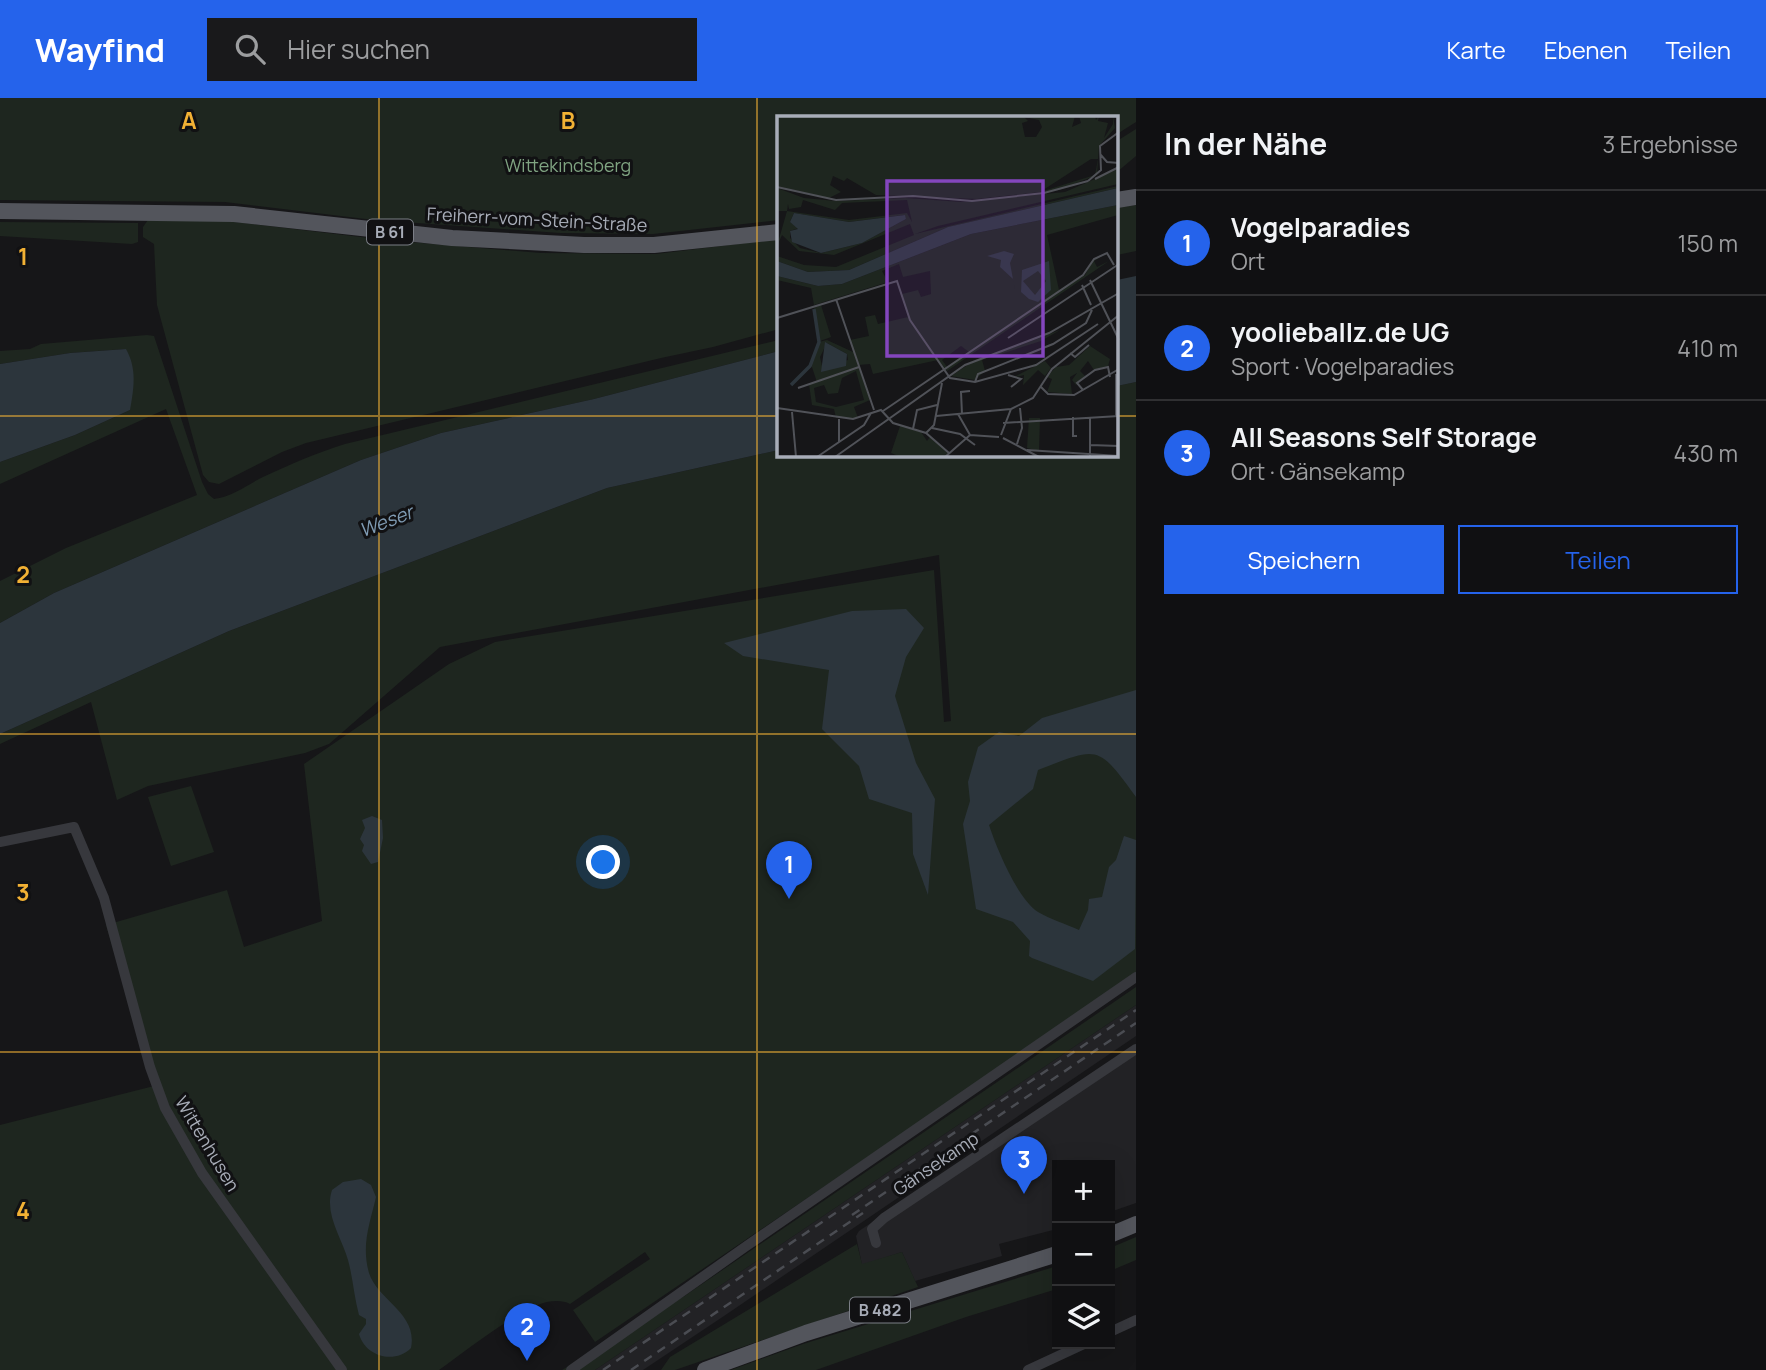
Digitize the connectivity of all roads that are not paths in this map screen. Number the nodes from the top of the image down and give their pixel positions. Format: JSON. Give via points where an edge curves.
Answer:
{"nodes":[{"id":1,"x":1136,"y":191,"type":"edge"},
{"id":2,"x":1118,"y":194,"type":"edge"},
{"id":3,"x":1136,"y":197,"type":"edge"},
{"id":4,"x":1118,"y":200,"type":"edge"},
{"id":5,"x":0,"y":211,"type":"edge"},
{"id":6,"x":777,"y":232,"type":"edge"},
{"id":7,"x":0,"y":842,"type":"edge"},
{"id":8,"x":1136,"y":977,"type":"edge"},
{"id":9,"x":1136,"y":1049,"type":"edge"},
{"id":10,"x":1136,"y":1224,"type":"edge"},
{"id":11,"x":1115,"y":1233,"type":"edge"},
{"id":12,"x":876,"y":1243,"type":"dead end"},
{"id":13,"x":1052,"y":1256,"type":"edge"},
{"id":14,"x":1136,"y":1320,"type":"edge"},
{"id":15,"x":1115,"y":1330,"type":"edge"},
{"id":16,"x":1073,"y":1349,"type":"edge"},
{"id":17,"x":342,"y":1370,"type":"edge"},
{"id":18,"x":571,"y":1370,"type":"edge"},
{"id":19,"x":705,"y":1370,"type":"edge"},
{"id":20,"x":1028,"y":1370,"type":"edge"}],
"edges":[{"from":1,"to":2,"type":"main road"},
{"from":3,"to":4,"type":"main road"},
{"from":5,"to":6,"type":"main road","name":"Freiherr-vom-Stein-Straße","number":"B 61","via":[[234,214],[452,238],[584,246],[654,245]]},
{"from":7,"to":17,"type":"street","name":"Wittenhusen","via":[[74,827],[104,898],[165,1108],[202,1172]]},
{"from":8,"to":18,"type":"street"},
{"from":9,"to":12,"type":"street","name":"Gänsekamp","via":[[884,1218],[872,1229]]},
{"from":10,"to":11,"type":"main road"},
{"from":13,"to":19,"type":"main road","number":"B 482","via":[[806,1333]]},
{"from":14,"to":15,"type":"street"},
{"from":16,"to":20,"type":"street"}]}
